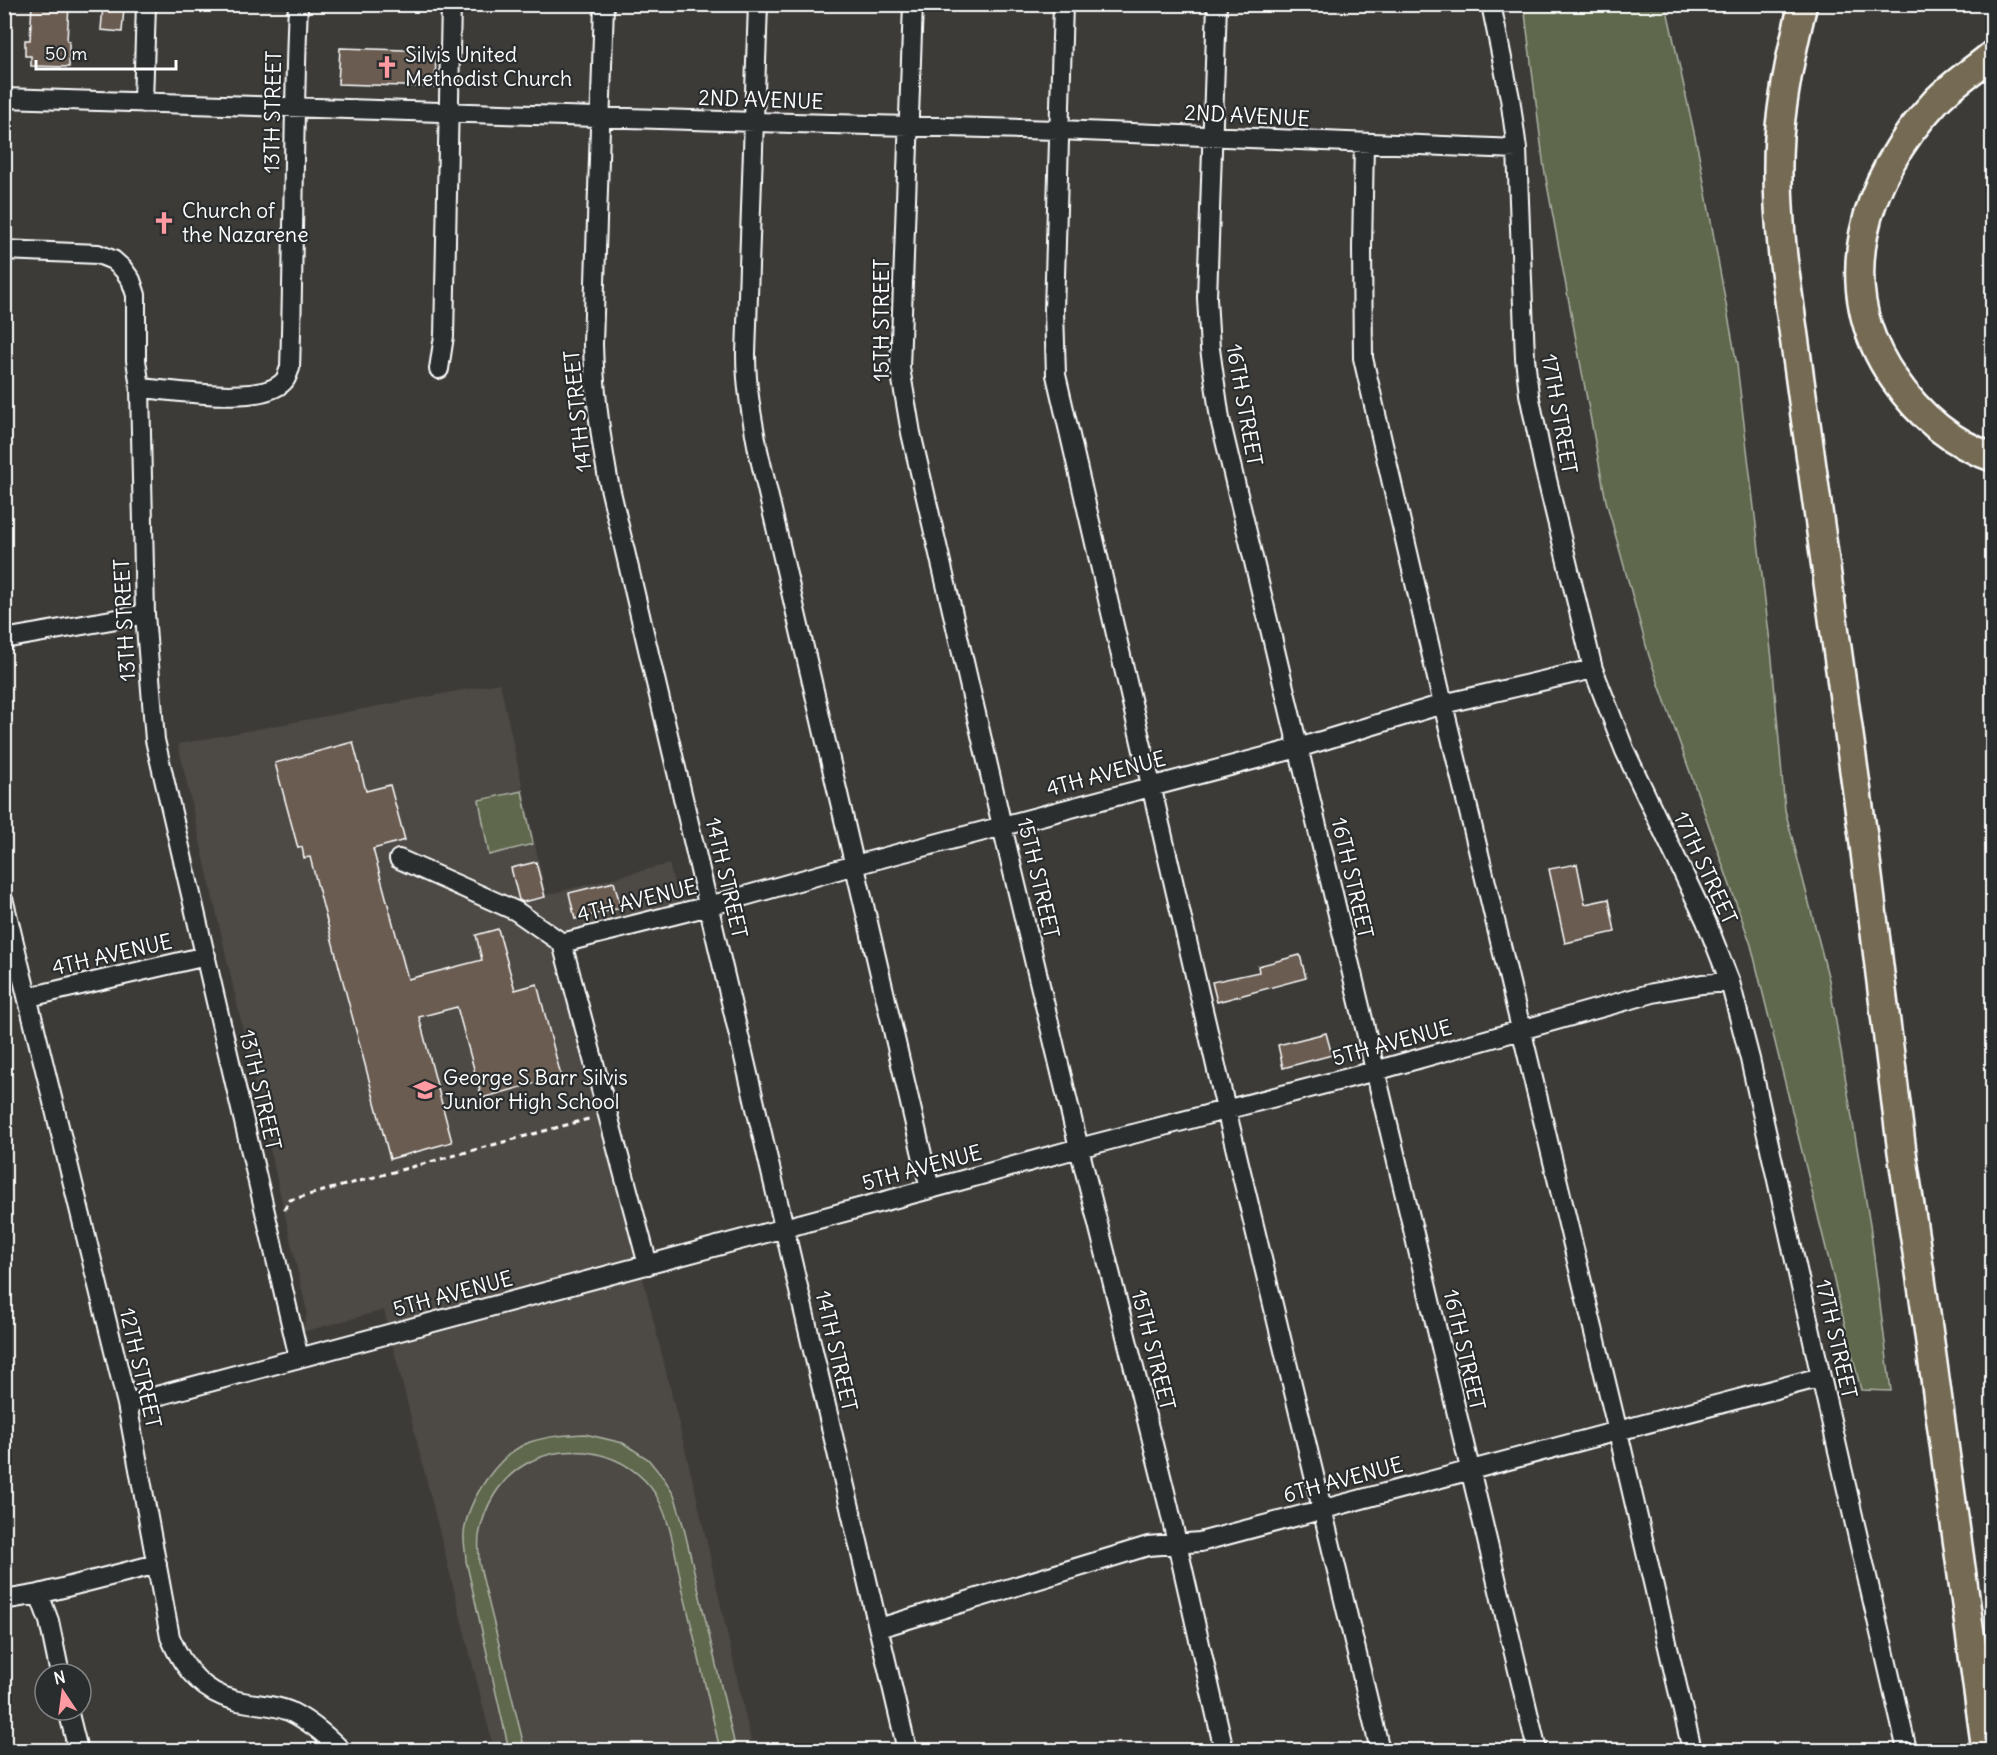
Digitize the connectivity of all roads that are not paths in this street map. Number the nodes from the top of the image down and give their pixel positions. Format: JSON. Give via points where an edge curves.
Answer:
{"nodes":[{"id":1,"x":146,"y":4,"type":"edge"},
{"id":2,"x":298,"y":4,"type":"edge"},
{"id":3,"x":451,"y":4,"type":"edge"},
{"id":4,"x":604,"y":4,"type":"edge"},
{"id":5,"x":759,"y":4,"type":"edge"},
{"id":6,"x":913,"y":4,"type":"edge"},
{"id":7,"x":1064,"y":4,"type":"edge"},
{"id":8,"x":1217,"y":4,"type":"edge"},
{"id":9,"x":1491,"y":4,"type":"edge"},
{"id":10,"x":1803,"y":4,"type":"edge"},
{"id":11,"x":1992,"y":55,"type":"edge"},
{"id":12,"x":4,"y":98,"type":"edge"},
{"id":13,"x":142,"y":103,"type":"junction"},
{"id":14,"x":294,"y":107,"type":"junction"},
{"id":15,"x":447,"y":111,"type":"junction"},
{"id":16,"x":600,"y":117,"type":"junction"},
{"id":17,"x":755,"y":122,"type":"junction"},
{"id":18,"x":909,"y":127,"type":"junction"},
{"id":19,"x":1059,"y":130,"type":"junction"},
{"id":20,"x":1213,"y":137,"type":"junction"},
{"id":21,"x":1364,"y":143,"type":"junction"},
{"id":22,"x":1517,"y":149,"type":"junction"},
{"id":23,"x":4,"y":250,"type":"edge"},
{"id":24,"x":440,"y":369,"type":"dead end"},
{"id":25,"x":140,"y":388,"type":"junction"},
{"id":26,"x":1992,"y":457,"type":"edge"},
{"id":27,"x":145,"y":614,"type":"junction"},
{"id":28,"x":4,"y":639,"type":"edge"},
{"id":29,"x":1593,"y":669,"type":"junction"},
{"id":30,"x":1443,"y":704,"type":"junction"},
{"id":31,"x":1298,"y":748,"type":"junction"},
{"id":32,"x":1151,"y":786,"type":"junction"},
{"id":33,"x":1002,"y":826,"type":"junction"},
{"id":34,"x":399,"y":859,"type":"dead end"},
{"id":35,"x":855,"y":865,"type":"junction"},
{"id":36,"x":4,"y":902,"type":"edge"},
{"id":37,"x":709,"y":906,"type":"junction"},
{"id":38,"x":562,"y":942,"type":"junction"},
{"id":39,"x":206,"y":956,"type":"junction"},
{"id":40,"x":1730,"y":982,"type":"junction"},
{"id":41,"x":29,"y":997,"type":"junction"},
{"id":42,"x":1521,"y":1030,"type":"junction"},
{"id":43,"x":1375,"y":1071,"type":"junction"},
{"id":44,"x":1226,"y":1109,"type":"junction"},
{"id":45,"x":1079,"y":1148,"type":"junction"},
{"id":46,"x":930,"y":1190,"type":"junction"},
{"id":47,"x":784,"y":1228,"type":"junction"},
{"id":48,"x":648,"y":1265,"type":"junction"},
{"id":49,"x":299,"y":1358,"type":"junction"},
{"id":50,"x":1821,"y":1377,"type":"junction"},
{"id":51,"x":127,"y":1404,"type":"junction"},
{"id":52,"x":1618,"y":1432,"type":"junction"},
{"id":53,"x":1470,"y":1469,"type":"junction"},
{"id":54,"x":1321,"y":1509,"type":"junction"},
{"id":55,"x":1176,"y":1544,"type":"junction"},
{"id":56,"x":157,"y":1564,"type":"junction"},
{"id":57,"x":39,"y":1594,"type":"junction"},
{"id":58,"x":4,"y":1600,"type":"edge"},
{"id":59,"x":879,"y":1629,"type":"junction"},
{"id":60,"x":58,"y":1662,"type":"edge"},
{"id":61,"x":71,"y":1722,"type":"edge"},
{"id":62,"x":78,"y":1750,"type":"edge"},
{"id":63,"x":340,"y":1750,"type":"edge"},
{"id":64,"x":907,"y":1750,"type":"edge"},
{"id":65,"x":1224,"y":1750,"type":"edge"},
{"id":66,"x":1380,"y":1750,"type":"edge"},
{"id":67,"x":1537,"y":1750,"type":"edge"},
{"id":68,"x":1692,"y":1750,"type":"edge"},
{"id":69,"x":1907,"y":1750,"type":"edge"},
{"id":70,"x":1986,"y":1750,"type":"edge"}],
"edges":[{"from":1,"to":13,"type":"street"},
{"from":2,"to":14,"type":"street","name":"13TH STREET"},
{"from":3,"to":15,"type":"street"},
{"from":4,"to":16,"type":"street","name":"14TH STREET"},
{"from":5,"to":17,"type":"street"},
{"from":6,"to":18,"type":"street","name":"15TH STREET"},
{"from":7,"to":19,"type":"street"},
{"from":8,"to":20,"type":"street","name":"16TH STREET"},
{"from":9,"to":22,"type":"street","name":"17TH STREET"},
{"from":10,"to":70,"type":"highway","via":[[1788,64],[1779,138],[1783,257]]},
{"from":11,"to":26,"type":"highway","via":[[1938,100],[1911,129],[1875,194],[1859,256],[1865,319],[1889,372],[1919,410],[1941,430]]},
{"from":12,"to":13,"type":"street","name":"2ND AVENUE"},
{"from":13,"to":14,"type":"street","name":"2ND AVENUE"},
{"from":14,"to":15,"type":"street","name":"2ND AVENUE"},
{"from":14,"to":25,"type":"street","name":"13TH STREET","via":[[290,368],[285,381],[264,391],[227,396]]},
{"from":15,"to":16,"type":"street","name":"2ND AVENUE"},
{"from":15,"to":24,"type":"street","via":[[444,336]]},
{"from":16,"to":17,"type":"street","name":"2ND AVENUE"},
{"from":16,"to":37,"type":"street","name":"14TH STREET","via":[[592,344],[599,429]]},
{"from":17,"to":18,"type":"street","name":"2ND AVENUE"},
{"from":17,"to":35,"type":"street","via":[[746,354],[749,401]]},
{"from":18,"to":19,"type":"street","name":"2ND AVENUE"},
{"from":18,"to":33,"type":"street","name":"15TH STREET","via":[[900,368]]},
{"from":19,"to":20,"type":"street","name":"2ND AVENUE"},
{"from":19,"to":32,"type":"street","via":[[1056,375]]},
{"from":20,"to":21,"type":"street","name":"2ND AVENUE"},
{"from":20,"to":31,"type":"street","name":"16TH STREET","via":[[1207,298],[1210,349],[1220,419]]},
{"from":21,"to":22,"type":"street","name":"2ND AVENUE"},
{"from":21,"to":30,"type":"street","via":[[1364,358]]},
{"from":22,"to":29,"type":"street","name":"17TH STREET","via":[[1524,358],[1529,394]]},
{"from":23,"to":25,"type":"street","via":[[98,254],[123,269],[136,295]]},
{"from":25,"to":27,"type":"street","name":"13TH STREET"},
{"from":27,"to":28,"type":"street"},
{"from":27,"to":39,"type":"street","name":"13TH STREET","via":[[155,740]]},
{"from":29,"to":30,"type":"street","name":"4TH AVENUE"},
{"from":29,"to":40,"type":"street","name":"17TH STREET","via":[[1624,751],[1706,921]]},
{"from":30,"to":31,"type":"street","name":"4TH AVENUE"},
{"from":30,"to":42,"type":"street"},
{"from":31,"to":32,"type":"street","name":"4TH AVENUE"},
{"from":31,"to":43,"type":"street","name":"16TH STREET"},
{"from":32,"to":33,"type":"street","name":"4TH AVENUE"},
{"from":32,"to":44,"type":"street"},
{"from":33,"to":35,"type":"street","name":"4TH AVENUE"},
{"from":33,"to":45,"type":"street","name":"15TH STREET"},
{"from":34,"to":38,"type":"street","via":[[516,911]]},
{"from":35,"to":37,"type":"street","name":"4TH AVENUE"},
{"from":35,"to":46,"type":"street"},
{"from":36,"to":41,"type":"street","name":"12TH STREET"},
{"from":37,"to":38,"type":"street","name":"4TH AVENUE"},
{"from":37,"to":47,"type":"street","name":"14TH STREET"},
{"from":38,"to":48,"type":"street"},
{"from":39,"to":41,"type":"street","name":"4TH AVENUE"},
{"from":39,"to":49,"type":"street","name":"13TH STREET"},
{"from":40,"to":42,"type":"street","name":"5TH AVENUE","via":[[1653,993]]},
{"from":40,"to":50,"type":"street","name":"17TH STREET"},
{"from":41,"to":51,"type":"street","name":"12TH STREET"},
{"from":42,"to":43,"type":"street","name":"5TH AVENUE"},
{"from":42,"to":52,"type":"street"},
{"from":43,"to":44,"type":"street","name":"5TH AVENUE"},
{"from":43,"to":53,"type":"street","name":"16TH STREET"},
{"from":44,"to":45,"type":"street","name":"5TH AVENUE"},
{"from":44,"to":54,"type":"street"},
{"from":45,"to":46,"type":"street","name":"5TH AVENUE"},
{"from":45,"to":55,"type":"street","name":"15TH STREET"},
{"from":46,"to":47,"type":"street","name":"5TH AVENUE"},
{"from":47,"to":48,"type":"street","name":"5TH AVENUE"},
{"from":47,"to":59,"type":"street","name":"14TH STREET"},
{"from":48,"to":49,"type":"street","name":"5TH AVENUE"},
{"from":49,"to":51,"type":"street","name":"5TH AVENUE"},
{"from":50,"to":52,"type":"street","name":"6TH AVENUE"},
{"from":50,"to":69,"type":"street","name":"17TH STREET"},
{"from":51,"to":56,"type":"street","name":"12TH STREET"},
{"from":52,"to":53,"type":"street","name":"6TH AVENUE"},
{"from":52,"to":68,"type":"street"},
{"from":53,"to":54,"type":"street","name":"6TH AVENUE"},
{"from":53,"to":67,"type":"street","name":"16TH STREET"},
{"from":54,"to":55,"type":"street","name":"6TH AVENUE","via":[[1200,1542]]},
{"from":54,"to":66,"type":"street"},
{"from":55,"to":59,"type":"street","name":"6TH AVENUE","via":[[1148,1546]]},
{"from":55,"to":65,"type":"street","name":"15TH STREET"},
{"from":56,"to":57,"type":"street"},
{"from":56,"to":63,"type":"street","name":"12TH STREET","via":[[170,1637],[188,1671],[212,1691],[233,1700],[288,1711],[315,1727]]},
{"from":57,"to":58,"type":"street"},
{"from":57,"to":60,"type":"street"},
{"from":59,"to":64,"type":"street","name":"14TH STREET"},
{"from":61,"to":62,"type":"street"}]}
